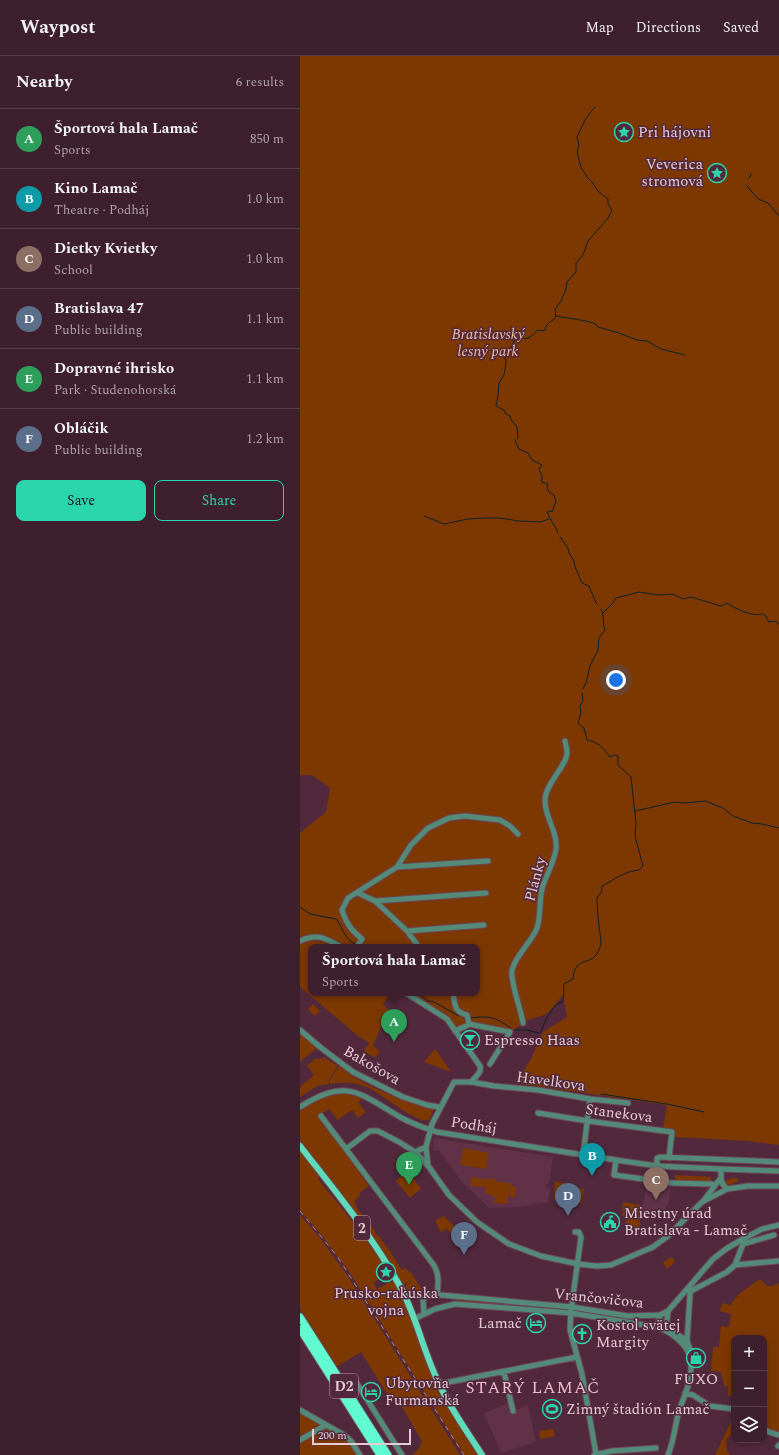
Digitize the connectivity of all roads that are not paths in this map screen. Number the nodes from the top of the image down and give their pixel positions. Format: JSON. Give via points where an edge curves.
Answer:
{"nodes":[{"id":1,"x":565,"y":741,"type":"dead end"},
{"id":2,"x":518,"y":834,"type":"dead end"},
{"id":3,"x":488,"y":861,"type":"dead end"},
{"id":4,"x":397,"y":867,"type":"junction"},
{"id":5,"x":358,"y":893,"type":"junction"},
{"id":6,"x":486,"y":893,"type":"dead end"},
{"id":7,"x":375,"y":901,"type":"junction"},
{"id":8,"x":484,"y":925,"type":"dead end"},
{"id":9,"x":407,"y":931,"type":"junction"},
{"id":10,"x":300,"y":941,"type":"edge"},
{"id":11,"x":336,"y":944,"type":"edge"},
{"id":12,"x":359,"y":944,"type":"edge"},
{"id":13,"x":417,"y":944,"type":"edge"},
{"id":14,"x":411,"y":996,"type":"edge"},
{"id":15,"x":454,"y":996,"type":"edge"},
{"id":16,"x":468,"y":1020,"type":"junction"},
{"id":17,"x":523,"y":1023,"type":"dead end"},
{"id":18,"x":300,"y":1030,"type":"edge"},
{"id":19,"x":455,"y":1031,"type":"junction"},
{"id":20,"x":490,"y":1064,"type":"dead end"},
{"id":21,"x":471,"y":1082,"type":"junction"},
{"id":22,"x":590,"y":1099,"type":"junction"},
{"id":23,"x":311,"y":1100,"type":"junction"},
{"id":24,"x":300,"y":1103,"type":"edge"},
{"id":25,"x":628,"y":1103,"type":"dead end"},
{"id":26,"x":300,"y":1107,"type":"edge"},
{"id":27,"x":439,"y":1107,"type":"junction"},
{"id":28,"x":300,"y":1111,"type":"edge"},
{"id":29,"x":538,"y":1113,"type":"dead end"},
{"id":30,"x":321,"y":1116,"type":"dead end"},
{"id":31,"x":588,"y":1121,"type":"junction"},
{"id":32,"x":429,"y":1130,"type":"junction"},
{"id":33,"x":300,"y":1146,"type":"edge"},
{"id":34,"x":426,"y":1147,"type":"junction"},
{"id":35,"x":346,"y":1148,"type":"junction"},
{"id":36,"x":416,"y":1152,"type":"junction"},
{"id":37,"x":583,"y":1155,"type":"junction"},
{"id":38,"x":669,"y":1158,"type":"junction"},
{"id":39,"x":616,"y":1160,"type":"junction"},
{"id":40,"x":779,"y":1162,"type":"edge"},
{"id":41,"x":657,"y":1166,"type":"junction"},
{"id":42,"x":428,"y":1167,"type":"junction"},
{"id":43,"x":721,"y":1169,"type":"junction"},
{"id":44,"x":779,"y":1171,"type":"edge"},
{"id":45,"x":720,"y":1179,"type":"junction"},
{"id":46,"x":715,"y":1185,"type":"junction"},
{"id":47,"x":779,"y":1186,"type":"edge"},
{"id":48,"x":727,"y":1190,"type":"junction"},
{"id":49,"x":702,"y":1202,"type":"junction"},
{"id":50,"x":779,"y":1225,"type":"edge"},
{"id":51,"x":575,"y":1232,"type":"dead end"},
{"id":52,"x":774,"y":1235,"type":"dead end"},
{"id":53,"x":742,"y":1242,"type":"junction"},
{"id":54,"x":779,"y":1261,"type":"edge"},
{"id":55,"x":578,"y":1264,"type":"junction"},
{"id":56,"x":735,"y":1265,"type":"junction"},
{"id":57,"x":689,"y":1290,"type":"junction"},
{"id":58,"x":437,"y":1295,"type":"junction"},
{"id":59,"x":572,"y":1307,"type":"junction"},
{"id":60,"x":668,"y":1311,"type":"junction"},
{"id":61,"x":571,"y":1313,"type":"junction"},
{"id":62,"x":424,"y":1314,"type":"junction"},
{"id":63,"x":660,"y":1315,"type":"junction"},
{"id":64,"x":300,"y":1316,"type":"edge"},
{"id":65,"x":414,"y":1319,"type":"junction"},
{"id":66,"x":657,"y":1327,"type":"junction"},
{"id":67,"x":300,"y":1329,"type":"edge"},
{"id":68,"x":667,"y":1331,"type":"junction"},
{"id":69,"x":687,"y":1341,"type":"junction"},
{"id":70,"x":690,"y":1349,"type":"dead end"},
{"id":71,"x":577,"y":1358,"type":"junction"},
{"id":72,"x":504,"y":1372,"type":"junction"},
{"id":73,"x":356,"y":1382,"type":"dead end"},
{"id":74,"x":689,"y":1382,"type":"junction"},
{"id":75,"x":439,"y":1384,"type":"junction"},
{"id":76,"x":685,"y":1393,"type":"junction"},
{"id":77,"x":693,"y":1395,"type":"junction"},
{"id":78,"x":731,"y":1409,"type":"edge"},
{"id":79,"x":300,"y":1410,"type":"edge"},
{"id":80,"x":513,"y":1411,"type":"dead end"},
{"id":81,"x":326,"y":1425,"type":"junction"},
{"id":82,"x":767,"y":1431,"type":"edge"},
{"id":83,"x":779,"y":1435,"type":"edge"},
{"id":84,"x":300,"y":1440,"type":"edge"},
{"id":85,"x":656,"y":1448,"type":"dead end"},
{"id":86,"x":612,"y":1453,"type":"edge"},
{"id":87,"x":360,"y":1455,"type":"edge"},
{"id":88,"x":380,"y":1455,"type":"edge"},
{"id":89,"x":388,"y":1455,"type":"edge"},
{"id":90,"x":402,"y":1455,"type":"edge"},
{"id":91,"x":482,"y":1455,"type":"edge"},
{"id":92,"x":597,"y":1455,"type":"edge"},
{"id":93,"x":668,"y":1455,"type":"edge"}],
"edges":[{"from":1,"to":17,"type":"street","name":"Plánky","via":[[568,754],[545,798],[546,811],[555,835],[553,862],[542,890],[537,928],[512,970]]},
{"from":2,"to":4,"type":"street","via":[[500,820],[466,816],[449,818],[428,828],[411,845]]},
{"from":3,"to":4,"type":"street"},
{"from":4,"to":5,"type":"street"},
{"from":5,"to":7,"type":"street"},
{"from":5,"to":12,"type":"street","via":[[348,898],[342,910],[346,923],[362,939]]},
{"from":6,"to":7,"type":"street"},
{"from":7,"to":9,"type":"street"},
{"from":8,"to":9,"type":"street"},
{"from":9,"to":13,"type":"street"},
{"from":10,"to":11,"type":"street","via":[[317,936]]},
{"from":14,"to":19,"type":"street","via":[[447,1019]]},
{"from":15,"to":16,"type":"street","via":[[456,1009]]},
{"from":16,"to":19,"type":"street","via":[[468,1025]]},
{"from":16,"to":20,"type":"street","via":[[510,1032]]},
{"from":18,"to":27,"type":"street","name":"Bakošova","via":[[353,1072],[403,1097]]},
{"from":19,"to":21,"type":"street","via":[[481,1068]]},
{"from":21,"to":22,"type":"street","name":"Havelkova"},
{"from":21,"to":27,"type":"street","name":"Havelkova","via":[[454,1082]]},
{"from":22,"to":25,"type":"street","name":"Havelkova"},
{"from":22,"to":31,"type":"street"},
{"from":23,"to":24,"type":"street"},
{"from":23,"to":26,"type":"street","name":"Podháj"},
{"from":23,"to":28,"type":"street"},
{"from":23,"to":32,"type":"street","name":"Podháj","via":[[333,1092],[354,1092]]},
{"from":27,"to":32,"type":"street"},
{"from":29,"to":31,"type":"street","name":"Stanekova"},
{"from":30,"to":35,"type":"street"},
{"from":31,"to":37,"type":"street"},
{"from":31,"to":38,"type":"street","name":"Stanekova","via":[[672,1132]]},
{"from":32,"to":34,"type":"street"},
{"from":32,"to":37,"type":"street","name":"Podháj"},
{"from":33,"to":65,"type":"main road","number":"2","via":[[379,1251],[403,1292]]},
{"from":34,"to":36,"type":"street"},
{"from":34,"to":42,"type":"street"},
{"from":35,"to":36,"type":"street","via":[[370,1131],[378,1131]]},
{"from":35,"to":58,"type":"street","via":[[437,1269]]},
{"from":36,"to":42,"type":"street"},
{"from":37,"to":39,"type":"street","name":"Podháj"},
{"from":38,"to":40,"type":"street"},
{"from":38,"to":41,"type":"street","via":[[657,1158]]},
{"from":39,"to":41,"type":"street","name":"Podháj"},
{"from":39,"to":46,"type":"street","via":[[614,1175],[673,1183]]},
{"from":41,"to":43,"type":"street","name":"Podháj"},
{"from":42,"to":55,"type":"street","via":[[449,1195],[477,1222],[509,1244],[541,1256]]},
{"from":43,"to":44,"type":"street","name":"Podháj"},
{"from":43,"to":45,"type":"street"},
{"from":45,"to":46,"type":"street"},
{"from":45,"to":48,"type":"street"},
{"from":46,"to":49,"type":"street"},
{"from":47,"to":48,"type":"street","via":[[748,1186]]},
{"from":48,"to":49,"type":"street"},
{"from":49,"to":55,"type":"street","via":[[653,1248],[611,1265]]},
{"from":50,"to":53,"type":"street","via":[[762,1229]]},
{"from":51,"to":55,"type":"street","via":[[579,1232],[582,1237]]},
{"from":52,"to":53,"type":"street"},
{"from":53,"to":56,"type":"street"},
{"from":53,"to":57,"type":"street","via":[[726,1249],[713,1259]]},
{"from":54,"to":56,"type":"street"},
{"from":55,"to":59,"type":"street"},
{"from":56,"to":57,"type":"street","via":[[727,1272]]},
{"from":57,"to":60,"type":"street"},
{"from":57,"to":69,"type":"street"},
{"from":58,"to":59,"type":"street","name":"Vrančovičova"},
{"from":58,"to":62,"type":"street","via":[[430,1294],[425,1297]]},
{"from":59,"to":61,"type":"street"},
{"from":59,"to":63,"type":"street","name":"Vrančovičova","via":[[628,1316]]},
{"from":60,"to":63,"type":"street","name":"Vrančovičova"},
{"from":60,"to":68,"type":"street"},
{"from":61,"to":62,"type":"street","name":"Vrančovičova","via":[[455,1304]]},
{"from":61,"to":66,"type":"street","name":"Vrančovičova"},
{"from":61,"to":71,"type":"street","via":[[570,1330]]},
{"from":62,"to":65,"type":"street","name":"Vrančovičova"},
{"from":63,"to":66,"type":"street"},
{"from":64,"to":89,"type":"highway","number":"D2"},
{"from":65,"to":75,"type":"main road","number":"2"},
{"from":66,"to":68,"type":"street","name":"Vrančovičova"},
{"from":67,"to":88,"type":"highway","number":"D2"},
{"from":68,"to":69,"type":"street","name":"Vrančovičova"},
{"from":68,"to":74,"type":"street","via":[[683,1345],[690,1357]]},
{"from":69,"to":70,"type":"street"},
{"from":71,"to":72,"type":"street"},
{"from":71,"to":92,"type":"street"},
{"from":72,"to":75,"type":"street"},
{"from":72,"to":80,"type":"street"},
{"from":73,"to":90,"type":"street"},
{"from":74,"to":76,"type":"street"},
{"from":74,"to":77,"type":"street"},
{"from":75,"to":91,"type":"main road","number":"2"},
{"from":76,"to":77,"type":"street"},
{"from":76,"to":93,"type":"street"},
{"from":77,"to":78,"type":"street","via":[[710,1406]]},
{"from":79,"to":81,"type":"street"},
{"from":81,"to":84,"type":"street"},
{"from":81,"to":87,"type":"street","via":[[351,1441]]},
{"from":82,"to":83,"type":"street"},
{"from":85,"to":86,"type":"street"},
{"from":86,"to":92,"type":"street"}]}
